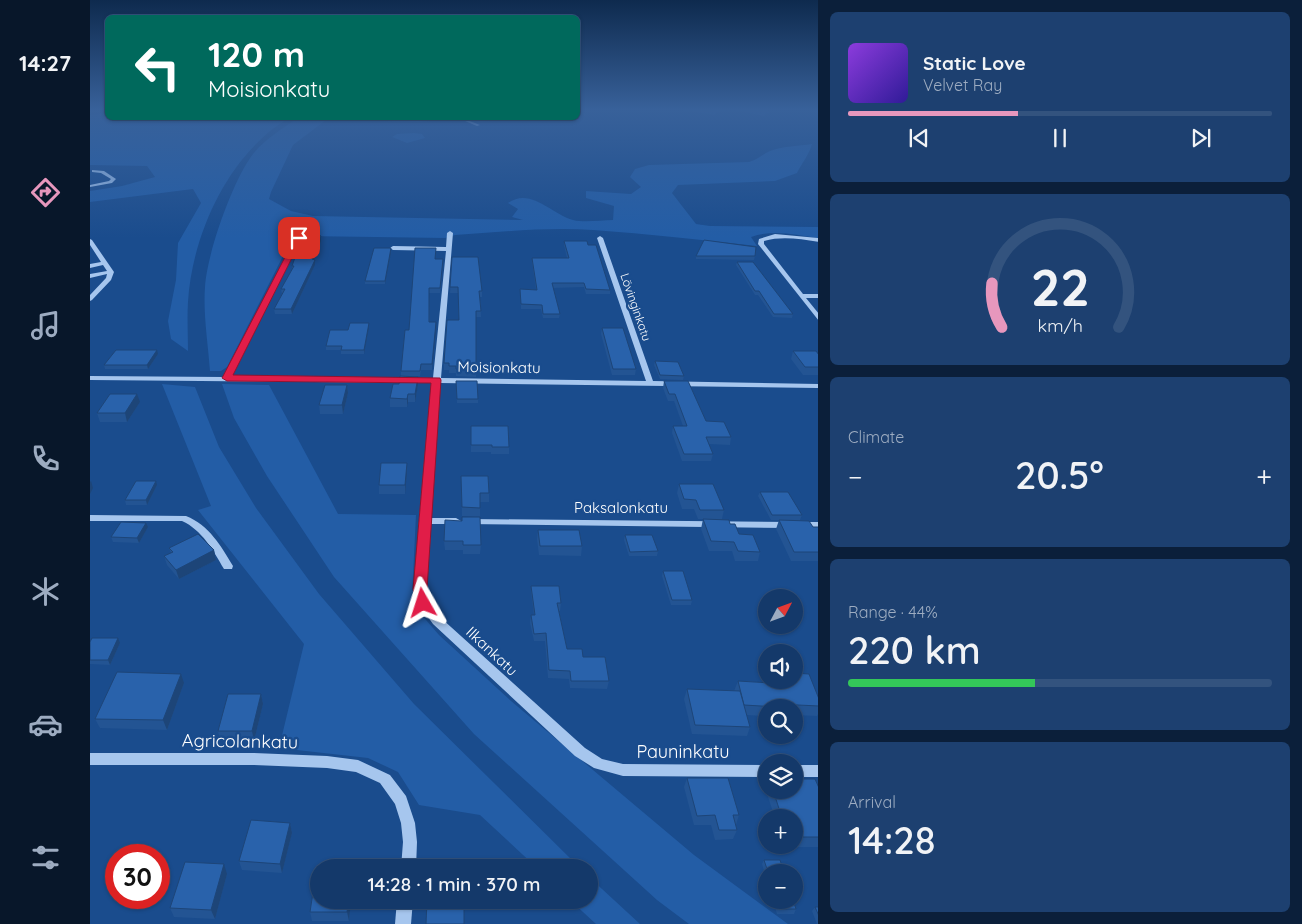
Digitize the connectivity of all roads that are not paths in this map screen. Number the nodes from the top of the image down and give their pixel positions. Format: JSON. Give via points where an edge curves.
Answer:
{"nodes":[{"id":1,"x":90,"y":166,"type":"edge"},
{"id":2,"x":92,"y":172,"type":"edge"},
{"id":3,"x":90,"y":186,"type":"edge"},
{"id":4,"x":450,"y":233,"type":"dead end"},
{"id":5,"x":299,"y":238,"type":"dead end"},
{"id":6,"x":600,"y":238,"type":"dead end"},
{"id":7,"x":818,"y":240,"type":"edge"},
{"id":8,"x":90,"y":241,"type":"edge"},
{"id":9,"x":393,"y":248,"type":"edge"},
{"id":10,"x":448,"y":249,"type":"junction"},
{"id":11,"x":105,"y":263,"type":"junction"},
{"id":12,"x":90,"y":266,"type":"edge"},
{"id":13,"x":111,"y":272,"type":"junction"},
{"id":14,"x":90,"y":276,"type":"edge"},
{"id":15,"x":800,"y":296,"type":"junction"},
{"id":16,"x":818,"y":296,"type":"edge"},
{"id":17,"x":90,"y":299,"type":"edge"},
{"id":18,"x":818,"y":319,"type":"edge"},
{"id":19,"x":90,"y":378,"type":"edge"},
{"id":20,"x":227,"y":378,"type":"junction"},
{"id":21,"x":436,"y":380,"type":"junction"},
{"id":22,"x":650,"y":383,"type":"junction"},
{"id":23,"x":818,"y":386,"type":"edge"},
{"id":24,"x":90,"y":518,"type":"edge"},
{"id":25,"x":424,"y":521,"type":"junction"},
{"id":26,"x":818,"y":525,"type":"edge"},
{"id":27,"x":228,"y":566,"type":"dead end"},
{"id":28,"x":90,"y":759,"type":"edge"},
{"id":29,"x":600,"y":764,"type":"joint"},
{"id":30,"x":758,"y":771,"type":"edge"},
{"id":31,"x":803,"y":771,"type":"edge"},
{"id":32,"x":818,"y":771,"type":"edge"},
{"id":33,"x":409,"y":859,"type":"edge"},
{"id":34,"x":404,"y":909,"type":"edge"},
{"id":35,"x":403,"y":924,"type":"edge"}],
"edges":[{"from":1,"to":2,"type":"street","via":[[99,166]]},
{"from":2,"to":3,"type":"street","via":[[102,172],[114,179]]},
{"from":4,"to":10,"type":"street","name":"Ilkankatu"},
{"from":5,"to":20,"type":"street"},
{"from":6,"to":22,"type":"street","name":"Lövinginkatu"},
{"from":7,"to":15,"type":"street","via":[[785,236],[761,240]]},
{"from":8,"to":11,"type":"lane"},
{"from":9,"to":10,"type":"street"},
{"from":10,"to":21,"type":"street","name":"Ilkankatu"},
{"from":11,"to":12,"type":"street"},
{"from":11,"to":13,"type":"lane"},
{"from":13,"to":14,"type":"street"},
{"from":13,"to":17,"type":"lane"},
{"from":15,"to":16,"type":"street"},
{"from":15,"to":18,"type":"street"},
{"from":19,"to":20,"type":"street","name":"Moisionkatu"},
{"from":20,"to":21,"type":"street","name":"Moisionkatu"},
{"from":21,"to":22,"type":"street","name":"Moisionkatu"},
{"from":21,"to":25,"type":"street","name":"Ilkankatu"},
{"from":22,"to":23,"type":"street","name":"Moisionkatu"},
{"from":24,"to":27,"type":"street","via":[[183,518],[192,521],[200,525]]},
{"from":25,"to":26,"type":"street","name":"Paksalonkatu"},
{"from":25,"to":29,"type":"street","name":"Ilkankatu","via":[[420,589],[423,603],[437,621],[580,752]]},
{"from":28,"to":33,"type":"street","name":"Agricolankatu","via":[[253,759],[358,766],[385,779],[401,801],[408,822]]},
{"from":29,"to":30,"type":"street","name":"Pauninkatu","via":[[623,770]]},
{"from":31,"to":32,"type":"street"},
{"from":34,"to":35,"type":"street"}]}
